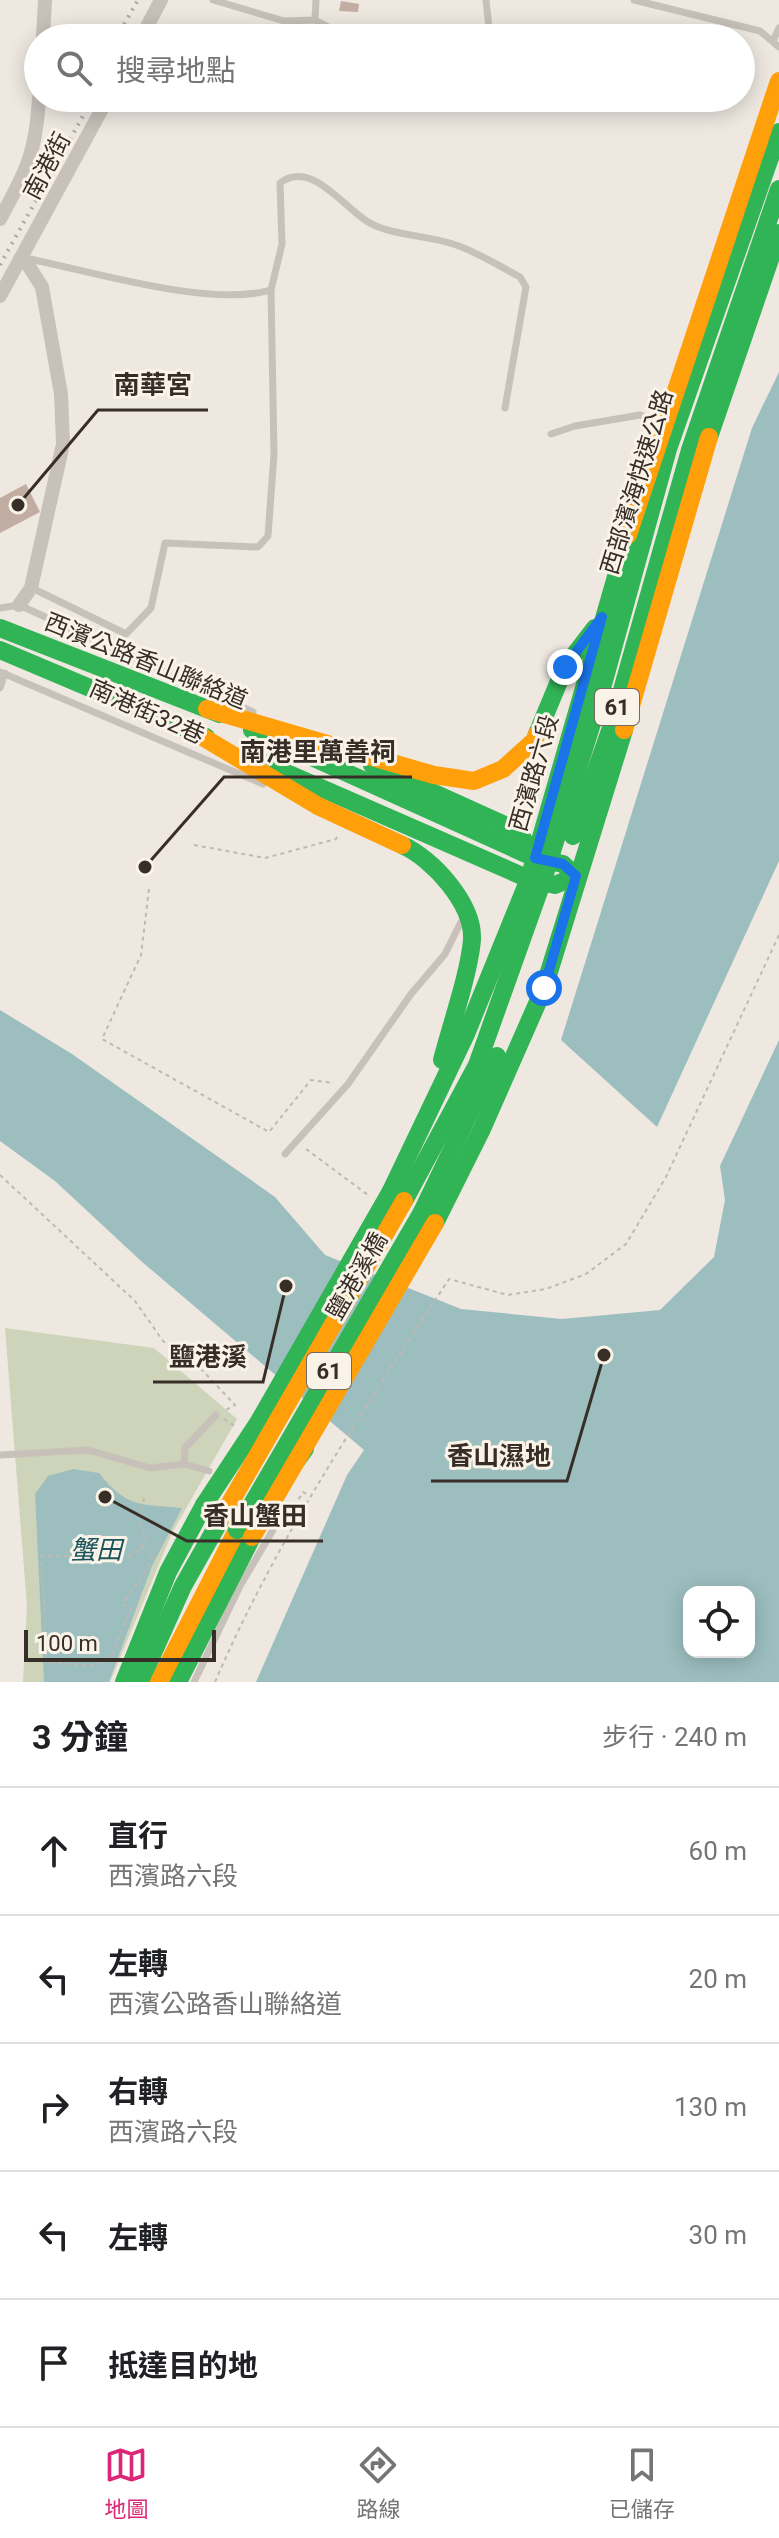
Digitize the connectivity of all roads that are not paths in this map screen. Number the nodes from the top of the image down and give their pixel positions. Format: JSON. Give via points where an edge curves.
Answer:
{"nodes":[{"id":1,"x":45,"y":0,"type":"edge"},
{"id":2,"x":161,"y":0,"type":"edge"},
{"id":3,"x":213,"y":0,"type":"edge"},
{"id":4,"x":316,"y":0,"type":"edge"},
{"id":5,"x":486,"y":0,"type":"edge"},
{"id":6,"x":634,"y":0,"type":"edge"},
{"id":7,"x":315,"y":20,"type":"junction"},
{"id":8,"x":44,"y":24,"type":"edge"},
{"id":9,"x":148,"y":24,"type":"edge"},
{"id":10,"x":321,"y":24,"type":"edge"},
{"id":11,"x":489,"y":24,"type":"edge"},
{"id":12,"x":732,"y":24,"type":"edge"},
{"id":13,"x":779,"y":28,"type":"edge"},
{"id":14,"x":755,"y":30,"type":"edge"},
{"id":15,"x":776,"y":44,"type":"edge"},
{"id":16,"x":779,"y":81,"type":"edge"},
{"id":17,"x":38,"y":112,"type":"edge"},
{"id":18,"x":101,"y":112,"type":"edge"},
{"id":19,"x":779,"y":132,"type":"edge"},
{"id":20,"x":779,"y":189,"type":"edge"},
{"id":21,"x":0,"y":219,"type":"edge"},
{"id":22,"x":779,"y":233,"type":"edge"},
{"id":23,"x":23,"y":257,"type":"junction"},
{"id":24,"x":271,"y":290,"type":"junction"},
{"id":25,"x":0,"y":296,"type":"edge"},
{"id":26,"x":505,"y":408,"type":"dead end"},
{"id":27,"x":662,"y":426,"type":"junction"},
{"id":28,"x":551,"y":434,"type":"dead end"},
{"id":29,"x":31,"y":588,"type":"junction"},
{"id":30,"x":19,"y":605,"type":"junction"},
{"id":31,"x":0,"y":608,"type":"edge"},
{"id":32,"x":602,"y":617,"type":"junction"},
{"id":33,"x":0,"y":628,"type":"edge"},
{"id":34,"x":0,"y":650,"type":"edge"},
{"id":35,"x":2,"y":672,"type":"edge"},
{"id":36,"x":0,"y":688,"type":"edge"},
{"id":37,"x":207,"y":709,"type":"junction"},
{"id":38,"x":191,"y":730,"type":"junction"},
{"id":39,"x":318,"y":740,"type":"junction"},
{"id":40,"x":318,"y":806,"type":"junction"},
{"id":41,"x":556,"y":864,"type":"junction"},
{"id":42,"x":542,"y":882,"type":"junction"},
{"id":43,"x":465,"y":913,"type":"junction"},
{"id":44,"x":421,"y":1127,"type":"junction"},
{"id":45,"x":285,"y":1154,"type":"dead end"},
{"id":46,"x":397,"y":1196,"type":"junction"},
{"id":47,"x":428,"y":1218,"type":"junction"},
{"id":48,"x":216,"y":1415,"type":"road end"},
{"id":49,"x":0,"y":1455,"type":"edge"},
{"id":50,"x":184,"y":1464,"type":"junction"},
{"id":51,"x":209,"y":1471,"type":"dead end"},
{"id":52,"x":262,"y":1501,"type":"dead end"},
{"id":53,"x":212,"y":1510,"type":"junction"},
{"id":54,"x":244,"y":1534,"type":"junction"},
{"id":55,"x":124,"y":1682,"type":"edge"},
{"id":56,"x":140,"y":1682,"type":"edge"},
{"id":57,"x":159,"y":1682,"type":"edge"},
{"id":58,"x":178,"y":1682,"type":"edge"},
{"id":59,"x":194,"y":1682,"type":"edge"}],
"edges":[{"from":1,"to":8,"type":"street"},
{"from":2,"to":9,"type":"street"},
{"from":3,"to":7,"type":"lane","via":[[284,21]]},
{"from":4,"to":7,"type":"lane"},
{"from":5,"to":11,"type":"lane"},
{"from":6,"to":12,"type":"lane"},
{"from":7,"to":10,"type":"lane"},
{"from":13,"to":15,"type":"lane"},
{"from":14,"to":15,"type":"lane"},
{"from":16,"to":27,"type":"main road","name":"西濱路六段","number":"61"},
{"from":17,"to":21,"type":"street","via":[[30,165]]},
{"from":18,"to":23,"type":"street","name":"南港街"},
{"from":19,"to":41,"type":"main road","name":"西部濱海快速公路","number":"61","via":[[668,449]]},
{"from":20,"to":41,"type":"main road","name":"西部濱海快速公路","number":"61","via":[[690,450],[613,722]]},
{"from":22,"to":41,"type":"main road","name":"西濱路六段","number":"61","via":[[699,464],[652,641]]},
{"from":23,"to":24,"type":"lane","via":[[182,290],[249,297]]},
{"from":23,"to":25,"type":"street","name":"南港街"},
{"from":23,"to":29,"type":"street","via":[[42,287],[61,394],[63,444]]},
{"from":24,"to":26,"type":"lane","via":[[282,244],[280,183],[290,175],[321,184],[374,225],[454,244],[520,277],[525,300]]},
{"from":24,"to":29,"type":"lane","via":[[274,454],[268,536],[258,547],[165,543],[151,608],[126,634]]},
{"from":27,"to":28,"type":"lane","via":[[640,415]]},
{"from":27,"to":32,"type":"main road","name":"西濱路六段","number":"61"},
{"from":29,"to":30,"type":"street"},
{"from":30,"to":31,"type":"lane"},
{"from":30,"to":39,"type":"lane","name":"南港街32巷"},
{"from":32,"to":39,"type":"main road","via":[[565,667],[534,741],[503,769],[474,781],[434,775]]},
{"from":32,"to":41,"type":"main road","name":"西濱路六段","number":"61"},
{"from":33,"to":37,"type":"main road","name":"西濱公路香山聯絡道"},
{"from":34,"to":38,"type":"main road","name":"西濱公路香山聯絡道"},
{"from":35,"to":36,"type":"lane","name":"南港街32巷"},
{"from":35,"to":40,"type":"lane","name":"南港街32巷"},
{"from":37,"to":39,"type":"main road"},
{"from":37,"to":41,"type":"main road","name":"西濱公路香山聯絡道"},
{"from":38,"to":40,"type":"main road"},
{"from":38,"to":42,"type":"main road","name":"西濱公路香山聯絡道"},
{"from":39,"to":41,"type":"main road","via":[[518,831]]},
{"from":40,"to":42,"type":"main road","via":[[497,878]]},
{"from":40,"to":43,"type":"main road","via":[[420,853],[449,883]]},
{"from":41,"to":42,"type":"main road","name":"西部濱海快速公路","number":"61"},
{"from":41,"to":42,"type":"main road","name":"西濱路六段","number":"61"},
{"from":41,"to":47,"type":"main road","name":"西濱路六段","number":"61","via":[[544,988],[482,1129]]},
{"from":42,"to":44,"type":"main road","name":"西濱路六段","number":"61"},
{"from":42,"to":46,"type":"main road","name":"西部濱海快速公路","number":"61","via":[[477,1065]]},
{"from":42,"to":47,"type":"main road","name":"西部濱海快速公路","number":"61","via":[[493,1070]]},
{"from":43,"to":44,"type":"main road","via":[[472,938]]},
{"from":43,"to":45,"type":"lane","via":[[445,954],[348,1084]]},
{"from":44,"to":46,"type":"main road","name":"西濱路六段","number":"61"},
{"from":46,"to":53,"type":"main road","name":"鹽港溪橋","number":"61","bridge":true},
{"from":46,"to":53,"type":"main road","name":"鹽港溪橋","number":"61","bridge":true,"via":[[258,1423]]},
{"from":47,"to":54,"type":"main road","name":"鹽港溪橋","number":"61","bridge":true},
{"from":47,"to":54,"type":"main road","name":"鹽港溪橋","number":"61","bridge":true,"via":[[305,1449]]},
{"from":48,"to":50,"type":"lane","via":[[185,1448]]},
{"from":49,"to":50,"type":"lane","via":[[88,1450],[150,1468]]},
{"from":50,"to":51,"type":"lane"},
{"from":52,"to":59,"type":"lane","via":[[273,1530]]},
{"from":53,"to":55,"type":"main road","number":"61","via":[[168,1572]]},
{"from":53,"to":56,"type":"main road","number":"61"},
{"from":54,"to":57,"type":"main road","number":"61","via":[[199,1598]]},
{"from":54,"to":58,"type":"main road","number":"61"}]}
